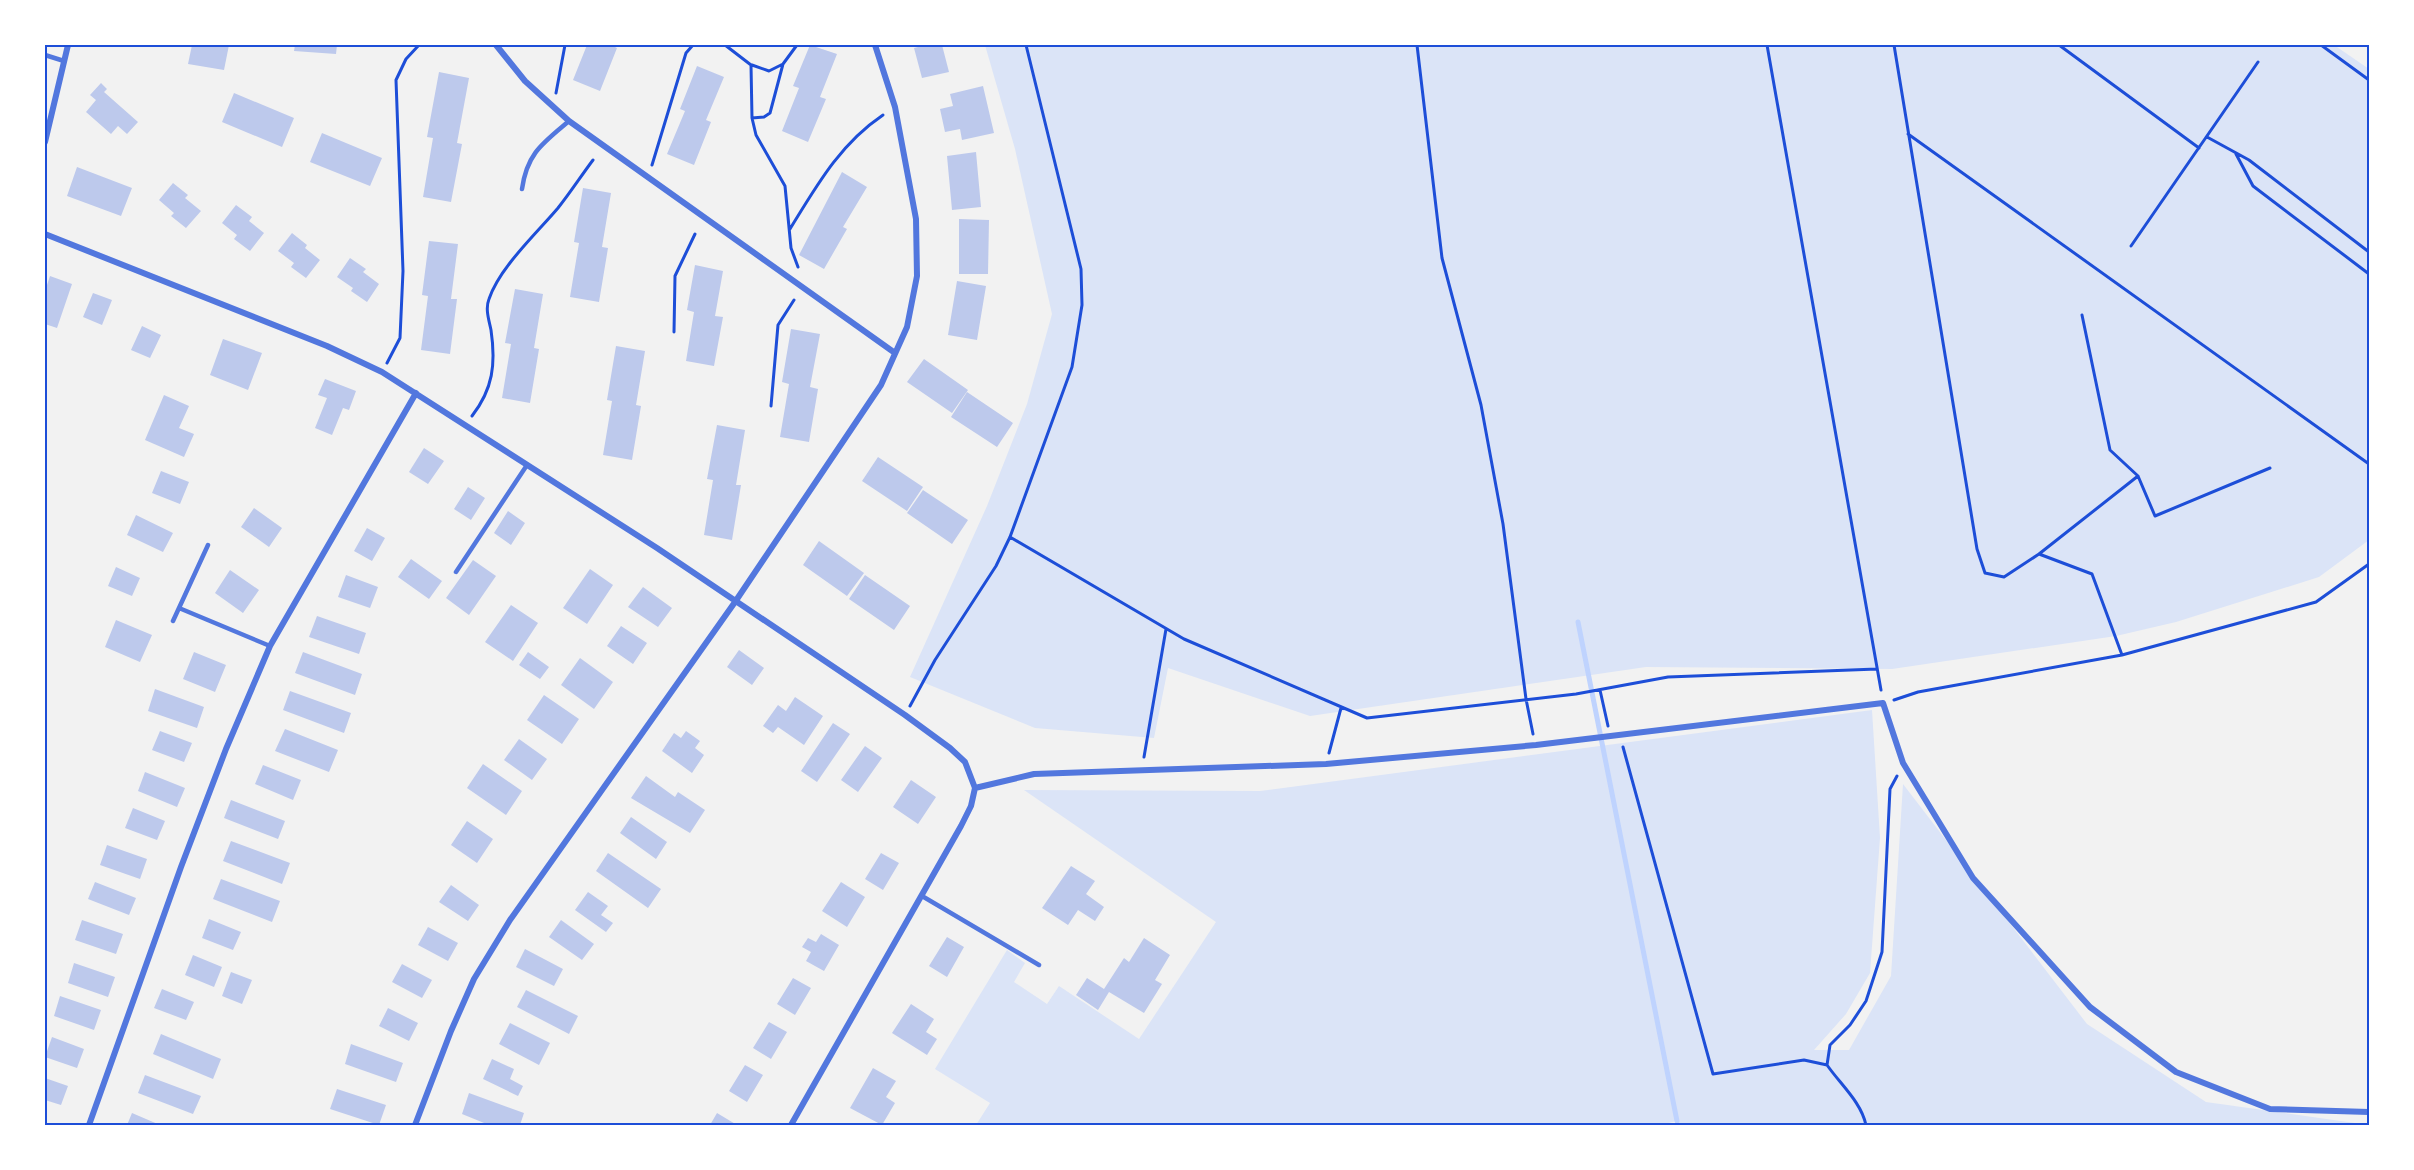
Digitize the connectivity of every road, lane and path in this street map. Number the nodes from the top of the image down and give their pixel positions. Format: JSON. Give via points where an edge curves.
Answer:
{"nodes":[{"id":1,"x":68,"y":45,"type":"edge"},
{"id":2,"x":419,"y":45,"type":"edge"},
{"id":3,"x":496,"y":45,"type":"edge"},
{"id":4,"x":565,"y":45,"type":"edge"},
{"id":5,"x":693,"y":45,"type":"edge"},
{"id":6,"x":725,"y":45,"type":"edge"},
{"id":7,"x":797,"y":45,"type":"edge"},
{"id":8,"x":875,"y":45,"type":"edge"},
{"id":9,"x":1026,"y":45,"type":"edge"},
{"id":10,"x":1417,"y":45,"type":"edge"},
{"id":11,"x":1767,"y":45,"type":"edge"},
{"id":12,"x":1894,"y":45,"type":"edge"},
{"id":13,"x":2059,"y":45,"type":"edge"},
{"id":14,"x":2320,"y":45,"type":"edge"},
{"id":15,"x":45,"y":56,"type":"edge"},
{"id":16,"x":64,"y":61,"type":"junction"},
{"id":17,"x":2258,"y":62,"type":"dead end"},
{"id":18,"x":783,"y":64,"type":"junction"},
{"id":19,"x":751,"y":65,"type":"junction"},
{"id":20,"x":2369,"y":80,"type":"edge"},
{"id":21,"x":553,"y":106,"type":"junction"},
{"id":22,"x":895,"y":107,"type":"junction"},
{"id":23,"x":752,"y":118,"type":"junction"},
{"id":24,"x":569,"y":121,"type":"junction"},
{"id":25,"x":1908,"y":134,"type":"junction"},
{"id":26,"x":2207,"y":136,"type":"junction"},
{"id":27,"x":45,"y":142,"type":"edge"},
{"id":28,"x":2199,"y":148,"type":"junction"},
{"id":29,"x":2235,"y":153,"type":"junction"},
{"id":30,"x":593,"y":160,"type":"dead end"},
{"id":31,"x":648,"y":179,"type":"junction"},
{"id":32,"x":522,"y":189,"type":"dead end"},
{"id":33,"x":789,"y":231,"type":"junction"},
{"id":34,"x":45,"y":234,"type":"edge"},
{"id":35,"x":695,"y":234,"type":"dead end"},
{"id":36,"x":2131,"y":246,"type":"dead end"},
{"id":37,"x":2369,"y":252,"type":"edge"},
{"id":38,"x":2369,"y":274,"type":"edge"},
{"id":39,"x":804,"y":286,"type":"junction"},
{"id":40,"x":794,"y":300,"type":"dead end"},
{"id":41,"x":2082,"y":315,"type":"dead end"},
{"id":42,"x":674,"y":332,"type":"dead end"},
{"id":43,"x":895,"y":353,"type":"junction"},
{"id":44,"x":382,"y":372,"type":"junction"},
{"id":45,"x":416,"y":393,"type":"junction"},
{"id":46,"x":771,"y":406,"type":"dead end"},
{"id":47,"x":466,"y":425,"type":"junction"},
{"id":48,"x":2369,"y":464,"type":"edge"},
{"id":49,"x":527,"y":465,"type":"junction"},
{"id":50,"x":2270,"y":468,"type":"dead end"},
{"id":51,"x":2138,"y":476,"type":"junction"},
{"id":52,"x":1010,"y":537,"type":"junction"},
{"id":53,"x":208,"y":545,"type":"dead end"},
{"id":54,"x":2039,"y":554,"type":"junction"},
{"id":55,"x":2369,"y":564,"type":"edge"},
{"id":56,"x":456,"y":572,"type":"dead end"},
{"id":57,"x":735,"y":602,"type":"junction"},
{"id":58,"x":179,"y":608,"type":"junction"},
{"id":59,"x":173,"y":621,"type":"dead end"},
{"id":60,"x":1166,"y":629,"type":"junction"},
{"id":61,"x":270,"y":646,"type":"junction"},
{"id":62,"x":2122,"y":655,"type":"junction"},
{"id":63,"x":1877,"y":669,"type":"junction"},
{"id":64,"x":1600,"y":690,"type":"junction"},
{"id":65,"x":1526,"y":699,"type":"junction"},
{"id":66,"x":1883,"y":703,"type":"junction"},
{"id":67,"x":1341,"y":708,"type":"junction"},
{"id":68,"x":905,"y":716,"type":"junction"},
{"id":69,"x":1610,"y":738,"type":"junction"},
{"id":70,"x":1536,"y":745,"type":"junction"},
{"id":71,"x":1626,"y":756,"type":"dead end"},
{"id":72,"x":1903,"y":763,"type":"junction"},
{"id":73,"x":1326,"y":764,"type":"junction"},
{"id":74,"x":1142,"y":770,"type":"junction"},
{"id":75,"x":975,"y":788,"type":"junction"},
{"id":76,"x":922,"y":896,"type":"junction"},
{"id":77,"x":1039,"y":965,"type":"dead end"},
{"id":78,"x":1827,"y":1065,"type":"junction"},
{"id":79,"x":2369,"y":1112,"type":"edge"},
{"id":80,"x":89,"y":1125,"type":"edge"},
{"id":81,"x":415,"y":1125,"type":"edge"},
{"id":82,"x":791,"y":1125,"type":"edge"},
{"id":83,"x":1866,"y":1125,"type":"edge"}],
"edges":[{"from":1,"to":16,"type":"street"},
{"from":2,"to":44,"type":"path","via":[[406,59],[396,80],[403,271],[400,338]]},
{"from":3,"to":21,"type":"street","via":[[525,81]]},
{"from":4,"to":21,"type":"path"},
{"from":5,"to":31,"type":"path","via":[[686,53]]},
{"from":6,"to":19,"type":"path"},
{"from":7,"to":18,"type":"path"},
{"from":8,"to":22,"type":"street"},
{"from":9,"to":52,"type":"path","via":[[1077,250],[1082,305],[1072,367]]},
{"from":10,"to":65,"type":"path","via":[[1442,258],[1481,405],[1503,524]]},
{"from":11,"to":63,"type":"path"},
{"from":12,"to":25,"type":"path"},
{"from":13,"to":28,"type":"path"},
{"from":14,"to":20,"type":"path"},
{"from":15,"to":16,"type":"lane"},
{"from":16,"to":27,"type":"street"},
{"from":17,"to":26,"type":"path"},
{"from":18,"to":19,"type":"path","via":[[769,71]]},
{"from":18,"to":23,"type":"path","via":[[770,113]]},
{"from":19,"to":23,"type":"path"},
{"from":21,"to":24,"type":"street"},
{"from":22,"to":33,"type":"path","via":[[859,131],[829,166]]},
{"from":22,"to":43,"type":"street","via":[[916,219],[917,276],[908,327]]},
{"from":23,"to":33,"type":"path","via":[[756,135],[784,186]]},
{"from":24,"to":31,"type":"street"},
{"from":24,"to":32,"type":"lane","via":[[534,152],[525,168]]},
{"from":25,"to":48,"type":"path"},
{"from":25,"to":54,"type":"path","via":[[1977,549],[1985,573],[2004,576]]},
{"from":26,"to":28,"type":"path"},
{"from":26,"to":29,"type":"path"},
{"from":28,"to":36,"type":"path"},
{"from":29,"to":37,"type":"path"},
{"from":29,"to":38,"type":"path","via":[[2253,186]]},
{"from":30,"to":47,"type":"path","via":[[516,257],[488,300],[494,356],[492,379],[484,401]]},
{"from":31,"to":39,"type":"street"},
{"from":33,"to":39,"type":"path"},
{"from":34,"to":44,"type":"street","via":[[327,346]]},
{"from":35,"to":42,"type":"path","via":[[675,276]]},
{"from":39,"to":43,"type":"street"},
{"from":40,"to":46,"type":"path","via":[[778,325]]},
{"from":41,"to":51,"type":"path","via":[[2110,450]]},
{"from":43,"to":57,"type":"street","via":[[881,385]]},
{"from":44,"to":45,"type":"street"},
{"from":45,"to":47,"type":"street"},
{"from":45,"to":61,"type":"street"},
{"from":47,"to":49,"type":"street"},
{"from":49,"to":56,"type":"lane"},
{"from":49,"to":57,"type":"street"},
{"from":50,"to":51,"type":"path","via":[[2155,516]]},
{"from":51,"to":54,"type":"path"},
{"from":52,"to":60,"type":"path"},
{"from":52,"to":68,"type":"path"},
{"from":53,"to":58,"type":"lane"},
{"from":54,"to":62,"type":"path","via":[[2092,574]]},
{"from":55,"to":62,"type":"path","via":[[2316,602]]},
{"from":57,"to":68,"type":"street"},
{"from":57,"to":81,"type":"street","via":[[510,920],[480,969],[451,1030]]},
{"from":58,"to":59,"type":"lane"},
{"from":58,"to":61,"type":"lane"},
{"from":60,"to":67,"type":"path"},
{"from":60,"to":74,"type":"path"},
{"from":61,"to":80,"type":"street","via":[[185,856]]},
{"from":62,"to":66,"type":"path","via":[[1918,692]]},
{"from":63,"to":64,"type":"path","via":[[1668,677]]},
{"from":63,"to":66,"type":"path"},
{"from":64,"to":65,"type":"path"},
{"from":64,"to":69,"type":"path"},
{"from":65,"to":67,"type":"path","via":[[1367,718]]},
{"from":65,"to":70,"type":"path"},
{"from":66,"to":69,"type":"street"},
{"from":66,"to":72,"type":"street"},
{"from":67,"to":73,"type":"path"},
{"from":68,"to":75,"type":"street","via":[[965,762]]},
{"from":69,"to":70,"type":"street"},
{"from":70,"to":73,"type":"street"},
{"from":71,"to":78,"type":"path","via":[[1713,1074],[1804,1060]]},
{"from":72,"to":78,"type":"path","via":[[1890,789],[1882,952],[1866,1001],[1830,1045]]},
{"from":72,"to":79,"type":"street","via":[[1973,878],[2007,918],[2090,1007],[2176,1072],[2270,1109]]},
{"from":73,"to":74,"type":"street"},
{"from":74,"to":75,"type":"street","via":[[1034,774]]},
{"from":75,"to":76,"type":"street","via":[[971,806]]},
{"from":76,"to":77,"type":"lane"},
{"from":76,"to":82,"type":"street"},
{"from":78,"to":83,"type":"path","via":[[1863,1109]]}]}
